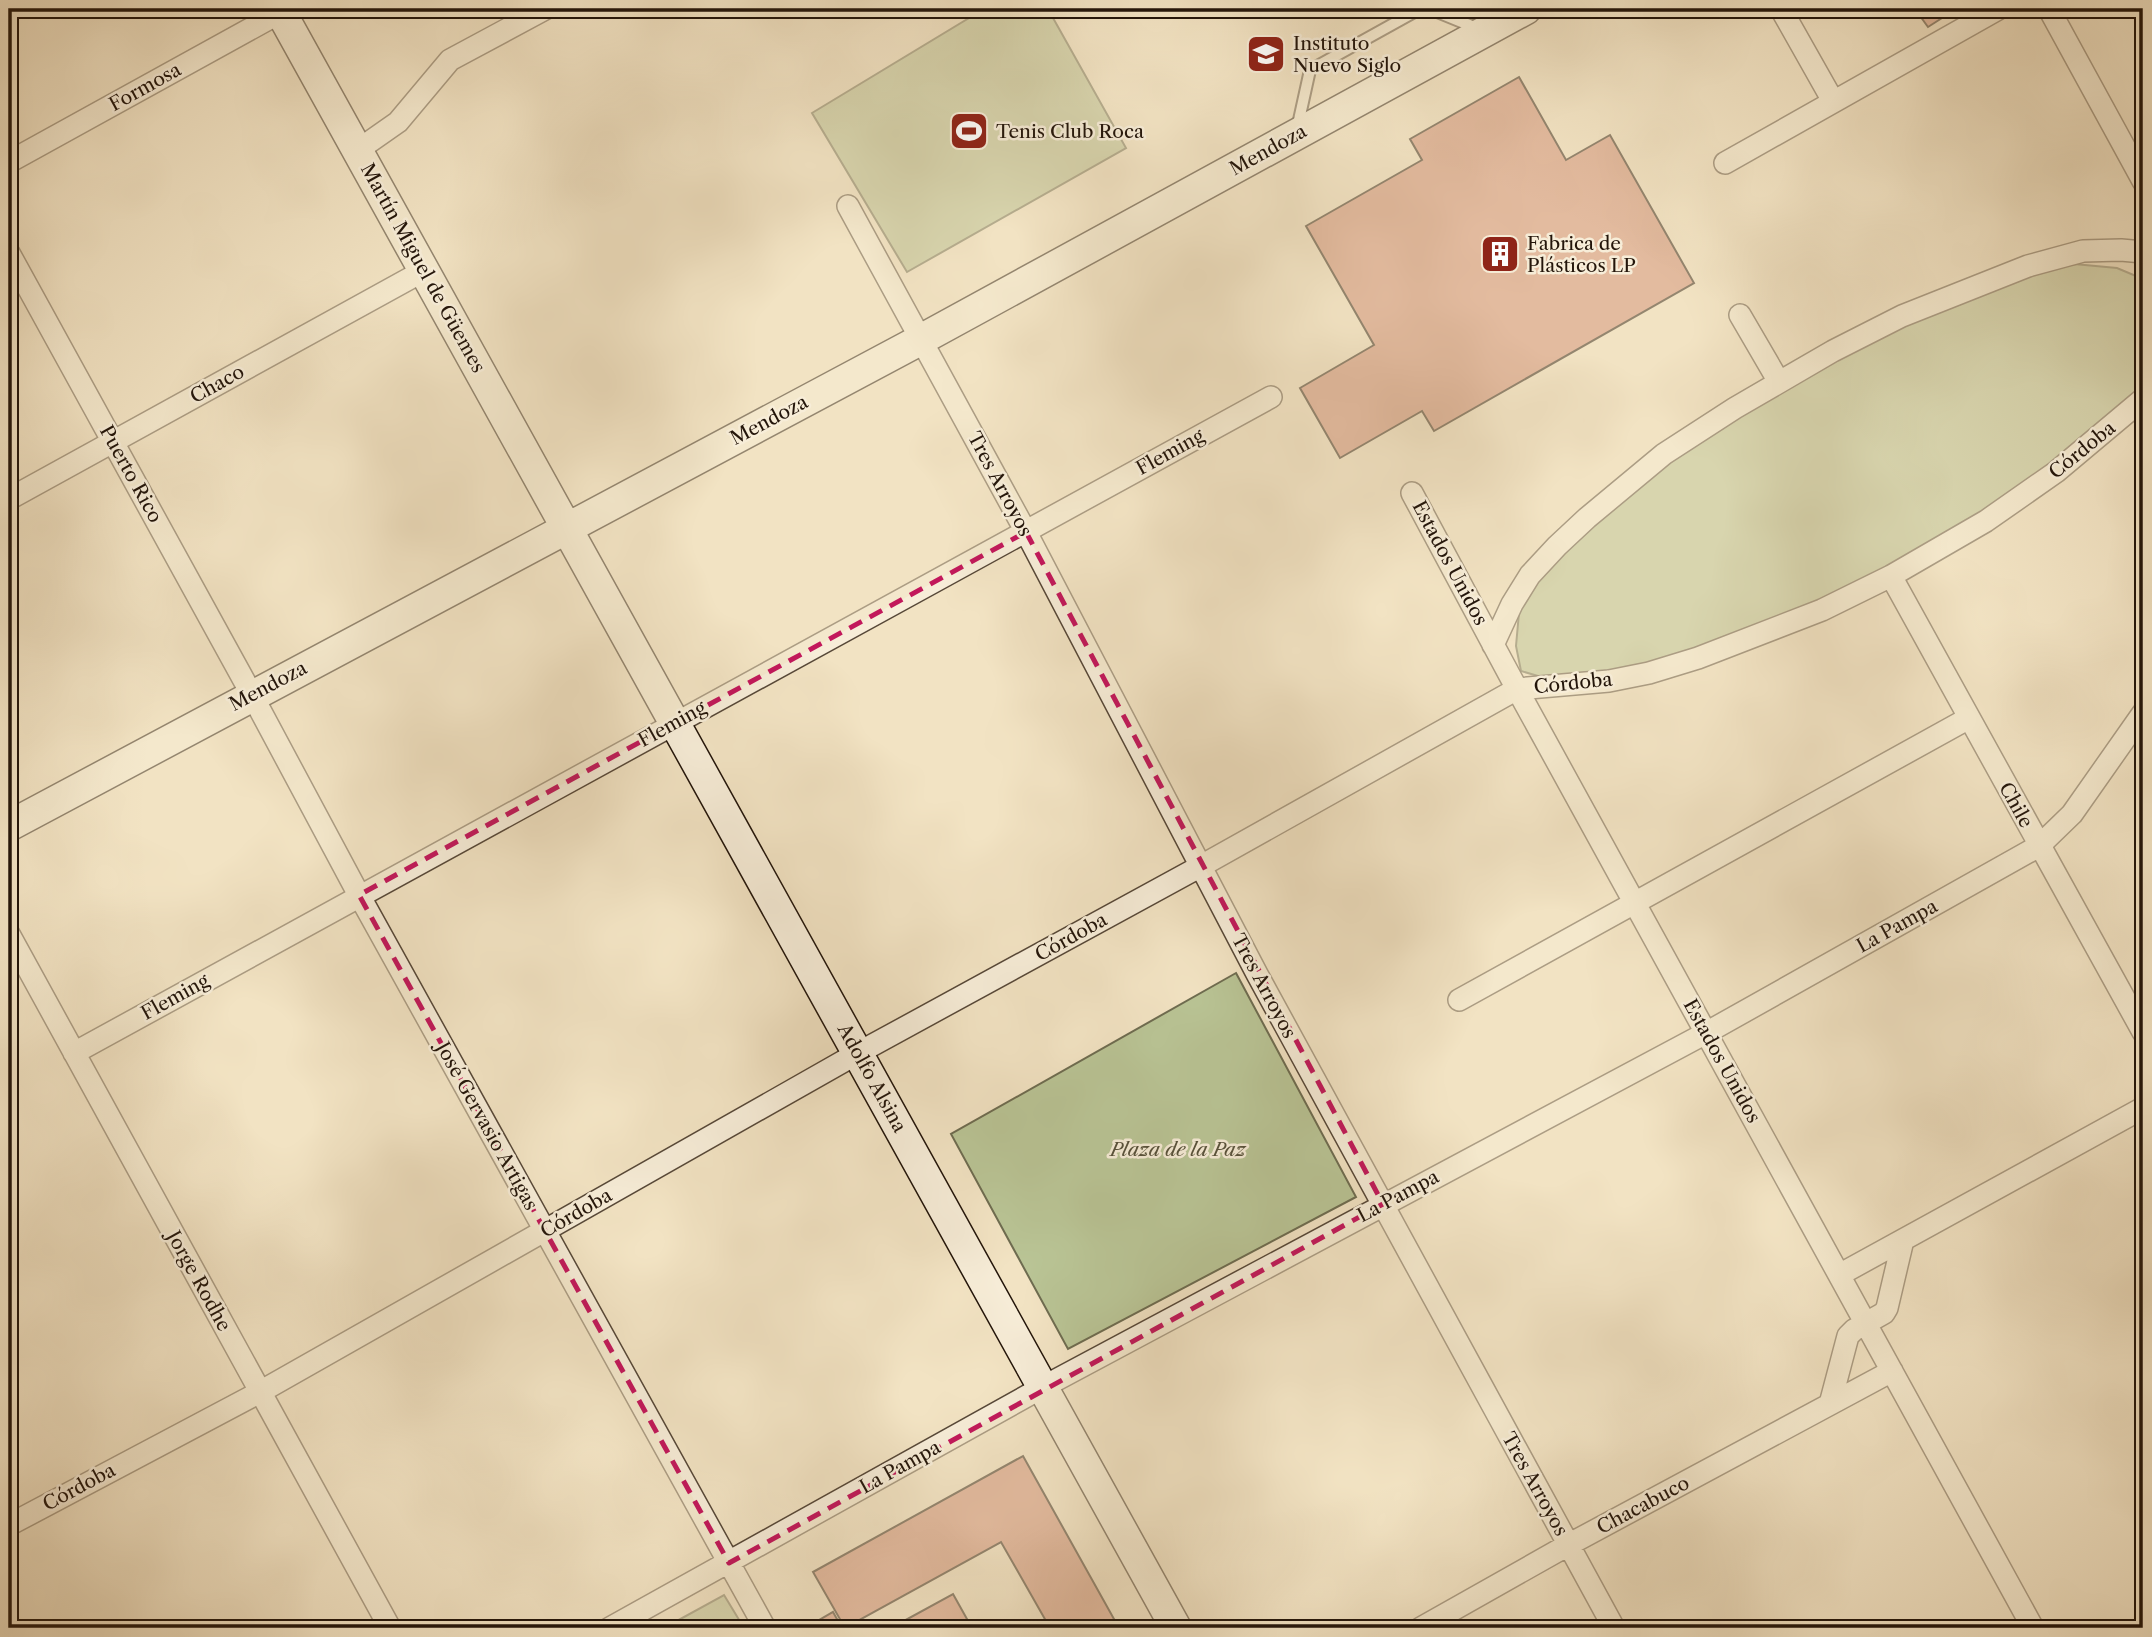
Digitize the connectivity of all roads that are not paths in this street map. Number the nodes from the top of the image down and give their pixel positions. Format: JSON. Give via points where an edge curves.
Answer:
{"nodes":[{"id":1,"x":545,"y":9,"type":"edge"},
{"id":2,"x":1420,"y":9,"type":"edge"},
{"id":3,"x":1430,"y":9,"type":"edge"},
{"id":4,"x":1526,"y":9,"type":"edge"},
{"id":5,"x":1781,"y":9,"type":"edge"},
{"id":6,"x":1998,"y":9,"type":"edge"},
{"id":7,"x":2049,"y":9,"type":"edge"},
{"id":8,"x":280,"y":10,"type":"edge"},
{"id":9,"x":1485,"y":32,"type":"junction"},
{"id":10,"x":1833,"y":102,"type":"junction"},
{"id":11,"x":1296,"y":135,"type":"junction"},
{"id":12,"x":358,"y":150,"type":"junction"},
{"id":13,"x":9,"y":162,"type":"edge"},
{"id":14,"x":1725,"y":163,"type":"dead end"},
{"id":15,"x":2143,"y":181,"type":"edge"},
{"id":16,"x":848,"y":206,"type":"dead end"},
{"id":17,"x":9,"y":253,"type":"edge"},
{"id":18,"x":2138,"y":254,"type":"edge"},
{"id":19,"x":425,"y":270,"type":"junction"},
{"id":20,"x":1740,"y":315,"type":"dead end"},
{"id":21,"x":922,"y":339,"type":"junction"},
{"id":22,"x":1779,"y":382,"type":"junction"},
{"id":23,"x":1271,"y":397,"type":"dead end"},
{"id":24,"x":2143,"y":399,"type":"edge"},
{"id":25,"x":113,"y":442,"type":"junction"},
{"id":26,"x":1412,"y":493,"type":"dead end"},
{"id":27,"x":9,"y":499,"type":"edge"},
{"id":28,"x":568,"y":527,"type":"junction"},
{"id":29,"x":1026,"y":531,"type":"junction"},
{"id":30,"x":1891,"y":576,"type":"junction"},
{"id":31,"x":1493,"y":645,"type":"junction"},
{"id":32,"x":1517,"y":689,"type":"junction"},
{"id":33,"x":252,"y":695,"type":"junction"},
{"id":34,"x":2143,"y":713,"type":"edge"},
{"id":35,"x":1969,"y":718,"type":"junction"},
{"id":36,"x":675,"y":722,"type":"junction"},
{"id":37,"x":9,"y":826,"type":"edge"},
{"id":38,"x":2039,"y":846,"type":"junction"},
{"id":39,"x":1201,"y":866,"type":"junction"},
{"id":40,"x":359,"y":895,"type":"junction"},
{"id":41,"x":1634,"y":902,"type":"junction"},
{"id":42,"x":9,"y":934,"type":"edge"},
{"id":43,"x":1459,"y":1000,"type":"dead end"},
{"id":44,"x":2143,"y":1032,"type":"edge"},
{"id":45,"x":1706,"y":1033,"type":"junction"},
{"id":46,"x":74,"y":1053,"type":"junction"},
{"id":47,"x":858,"y":1054,"type":"junction"},
{"id":48,"x":2143,"y":1108,"type":"edge"},
{"id":49,"x":1383,"y":1204,"type":"junction"},
{"id":50,"x":545,"y":1231,"type":"junction"},
{"id":51,"x":1903,"y":1240,"type":"junction"},
{"id":52,"x":1839,"y":1275,"type":"junction"},
{"id":53,"x":1866,"y":1323,"type":"junction"},
{"id":54,"x":1892,"y":1371,"type":"junction"},
{"id":55,"x":1043,"y":1387,"type":"junction"},
{"id":56,"x":260,"y":1392,"type":"junction"},
{"id":57,"x":1830,"y":1404,"type":"junction"},
{"id":58,"x":9,"y":1525,"type":"edge"},
{"id":59,"x":1569,"y":1545,"type":"junction"},
{"id":60,"x":729,"y":1563,"type":"junction"},
{"id":61,"x":390,"y":1628,"type":"edge"},
{"id":62,"x":610,"y":1628,"type":"edge"},
{"id":63,"x":765,"y":1628,"type":"edge"},
{"id":64,"x":1176,"y":1628,"type":"edge"},
{"id":65,"x":1421,"y":1628,"type":"edge"},
{"id":66,"x":1614,"y":1628,"type":"edge"},
{"id":67,"x":2033,"y":1628,"type":"edge"}],
"edges":[{"from":1,"to":12,"type":"street","via":[[450,60],[398,122]]},
{"from":2,"to":11,"type":"lane","via":[[1310,70]]},
{"from":3,"to":9,"type":"lane"},
{"from":4,"to":9,"type":"main road","name":"Mendoza"},
{"from":5,"to":10,"type":"street"},
{"from":6,"to":10,"type":"street"},
{"from":7,"to":15,"type":"street"},
{"from":8,"to":12,"type":"main road","name":"Martín Miguel de Güemes"},
{"from":8,"to":13,"type":"street","name":"Formosa"},
{"from":9,"to":11,"type":"main road","name":"Mendoza"},
{"from":10,"to":14,"type":"street"},
{"from":11,"to":21,"type":"main road","name":"Mendoza"},
{"from":12,"to":19,"type":"main road","name":"Martín Miguel de Güemes"},
{"from":16,"to":21,"type":"street","name":"Tres Arroyos"},
{"from":17,"to":25,"type":"street","name":"Puerto Rico"},
{"from":18,"to":22,"type":"street","via":[[2083,251],[2028,266],[1902,316]]},
{"from":19,"to":25,"type":"street","name":"Chaco"},
{"from":19,"to":28,"type":"main road","name":"Martín Miguel de Güemes"},
{"from":20,"to":22,"type":"street"},
{"from":21,"to":28,"type":"main road","name":"Mendoza"},
{"from":21,"to":29,"type":"street","name":"Tres Arroyos"},
{"from":22,"to":31,"type":"street","via":[[1664,454],[1587,518],[1530,575]]},
{"from":23,"to":29,"type":"street","name":"Fleming"},
{"from":24,"to":30,"type":"street","name":"Córdoba","via":[[2056,472],[1986,521]]},
{"from":25,"to":27,"type":"street","name":"Chaco"},
{"from":25,"to":33,"type":"street","name":"Puerto Rico"},
{"from":26,"to":31,"type":"street","name":"Estados Unidos"},
{"from":28,"to":33,"type":"main road","name":"Mendoza"},
{"from":28,"to":36,"type":"main road","name":"Adolfo Alsina"},
{"from":29,"to":36,"type":"street","name":"Fleming"},
{"from":29,"to":39,"type":"street","name":"Tres Arroyos"},
{"from":30,"to":32,"type":"street","name":"Córdoba","via":[[1822,610],[1649,673]]},
{"from":30,"to":35,"type":"street","name":"Chile"},
{"from":31,"to":32,"type":"street","name":"Estados Unidos"},
{"from":32,"to":39,"type":"street","name":"Córdoba"},
{"from":32,"to":41,"type":"street","name":"Estados Unidos"},
{"from":33,"to":37,"type":"main road","name":"Mendoza"},
{"from":33,"to":40,"type":"street","name":"José Gervasio Artigas"},
{"from":34,"to":38,"type":"street","name":"La Pampa","via":[[2072,814]]},
{"from":35,"to":38,"type":"street","name":"Chile"},
{"from":35,"to":41,"type":"street"},
{"from":36,"to":40,"type":"street","name":"Fleming"},
{"from":36,"to":47,"type":"main road","name":"Adolfo Alsina"},
{"from":38,"to":44,"type":"street","name":"Chile"},
{"from":38,"to":45,"type":"street","name":"La Pampa"},
{"from":39,"to":47,"type":"street","name":"Córdoba"},
{"from":39,"to":49,"type":"street","name":"Tres Arroyos"},
{"from":40,"to":46,"type":"street","name":"Fleming"},
{"from":40,"to":50,"type":"street","name":"José Gervasio Artigas"},
{"from":41,"to":43,"type":"street"},
{"from":41,"to":45,"type":"street","name":"Estados Unidos"},
{"from":42,"to":46,"type":"street","name":"Jorge Rodhe"},
{"from":45,"to":49,"type":"street","name":"La Pampa"},
{"from":45,"to":52,"type":"street","name":"Estados Unidos"},
{"from":46,"to":56,"type":"street","name":"Jorge Rodhe"},
{"from":47,"to":50,"type":"street","name":"Córdoba"},
{"from":47,"to":55,"type":"main road","name":"Adolfo Alsina"},
{"from":48,"to":51,"type":"street"},
{"from":49,"to":55,"type":"street","name":"La Pampa"},
{"from":49,"to":59,"type":"street","name":"Tres Arroyos"},
{"from":50,"to":56,"type":"street","name":"Córdoba"},
{"from":50,"to":60,"type":"street","name":"José Gervasio Artigas"},
{"from":51,"to":52,"type":"street"},
{"from":51,"to":53,"type":"street","via":[[1888,1308]]},
{"from":52,"to":53,"type":"street","name":"Estados Unidos"},
{"from":53,"to":54,"type":"street","name":"Estados Unidos"},
{"from":53,"to":57,"type":"street","via":[[1848,1336]]},
{"from":54,"to":57,"type":"street","name":"Chacabuco"},
{"from":54,"to":67,"type":"street","name":"Estados Unidos"},
{"from":55,"to":60,"type":"street","name":"La Pampa"},
{"from":55,"to":64,"type":"main road","name":"Adolfo Alsina"},
{"from":56,"to":58,"type":"street","name":"Córdoba"},
{"from":56,"to":61,"type":"street","name":"Jorge Rodhe"},
{"from":57,"to":59,"type":"street","name":"Chacabuco"},
{"from":59,"to":65,"type":"street","name":"Chacabuco"},
{"from":59,"to":66,"type":"street","name":"Tres Arroyos"},
{"from":60,"to":62,"type":"street","name":"La Pampa"},
{"from":60,"to":63,"type":"street","name":"José Gervasio Artigas"}]}
